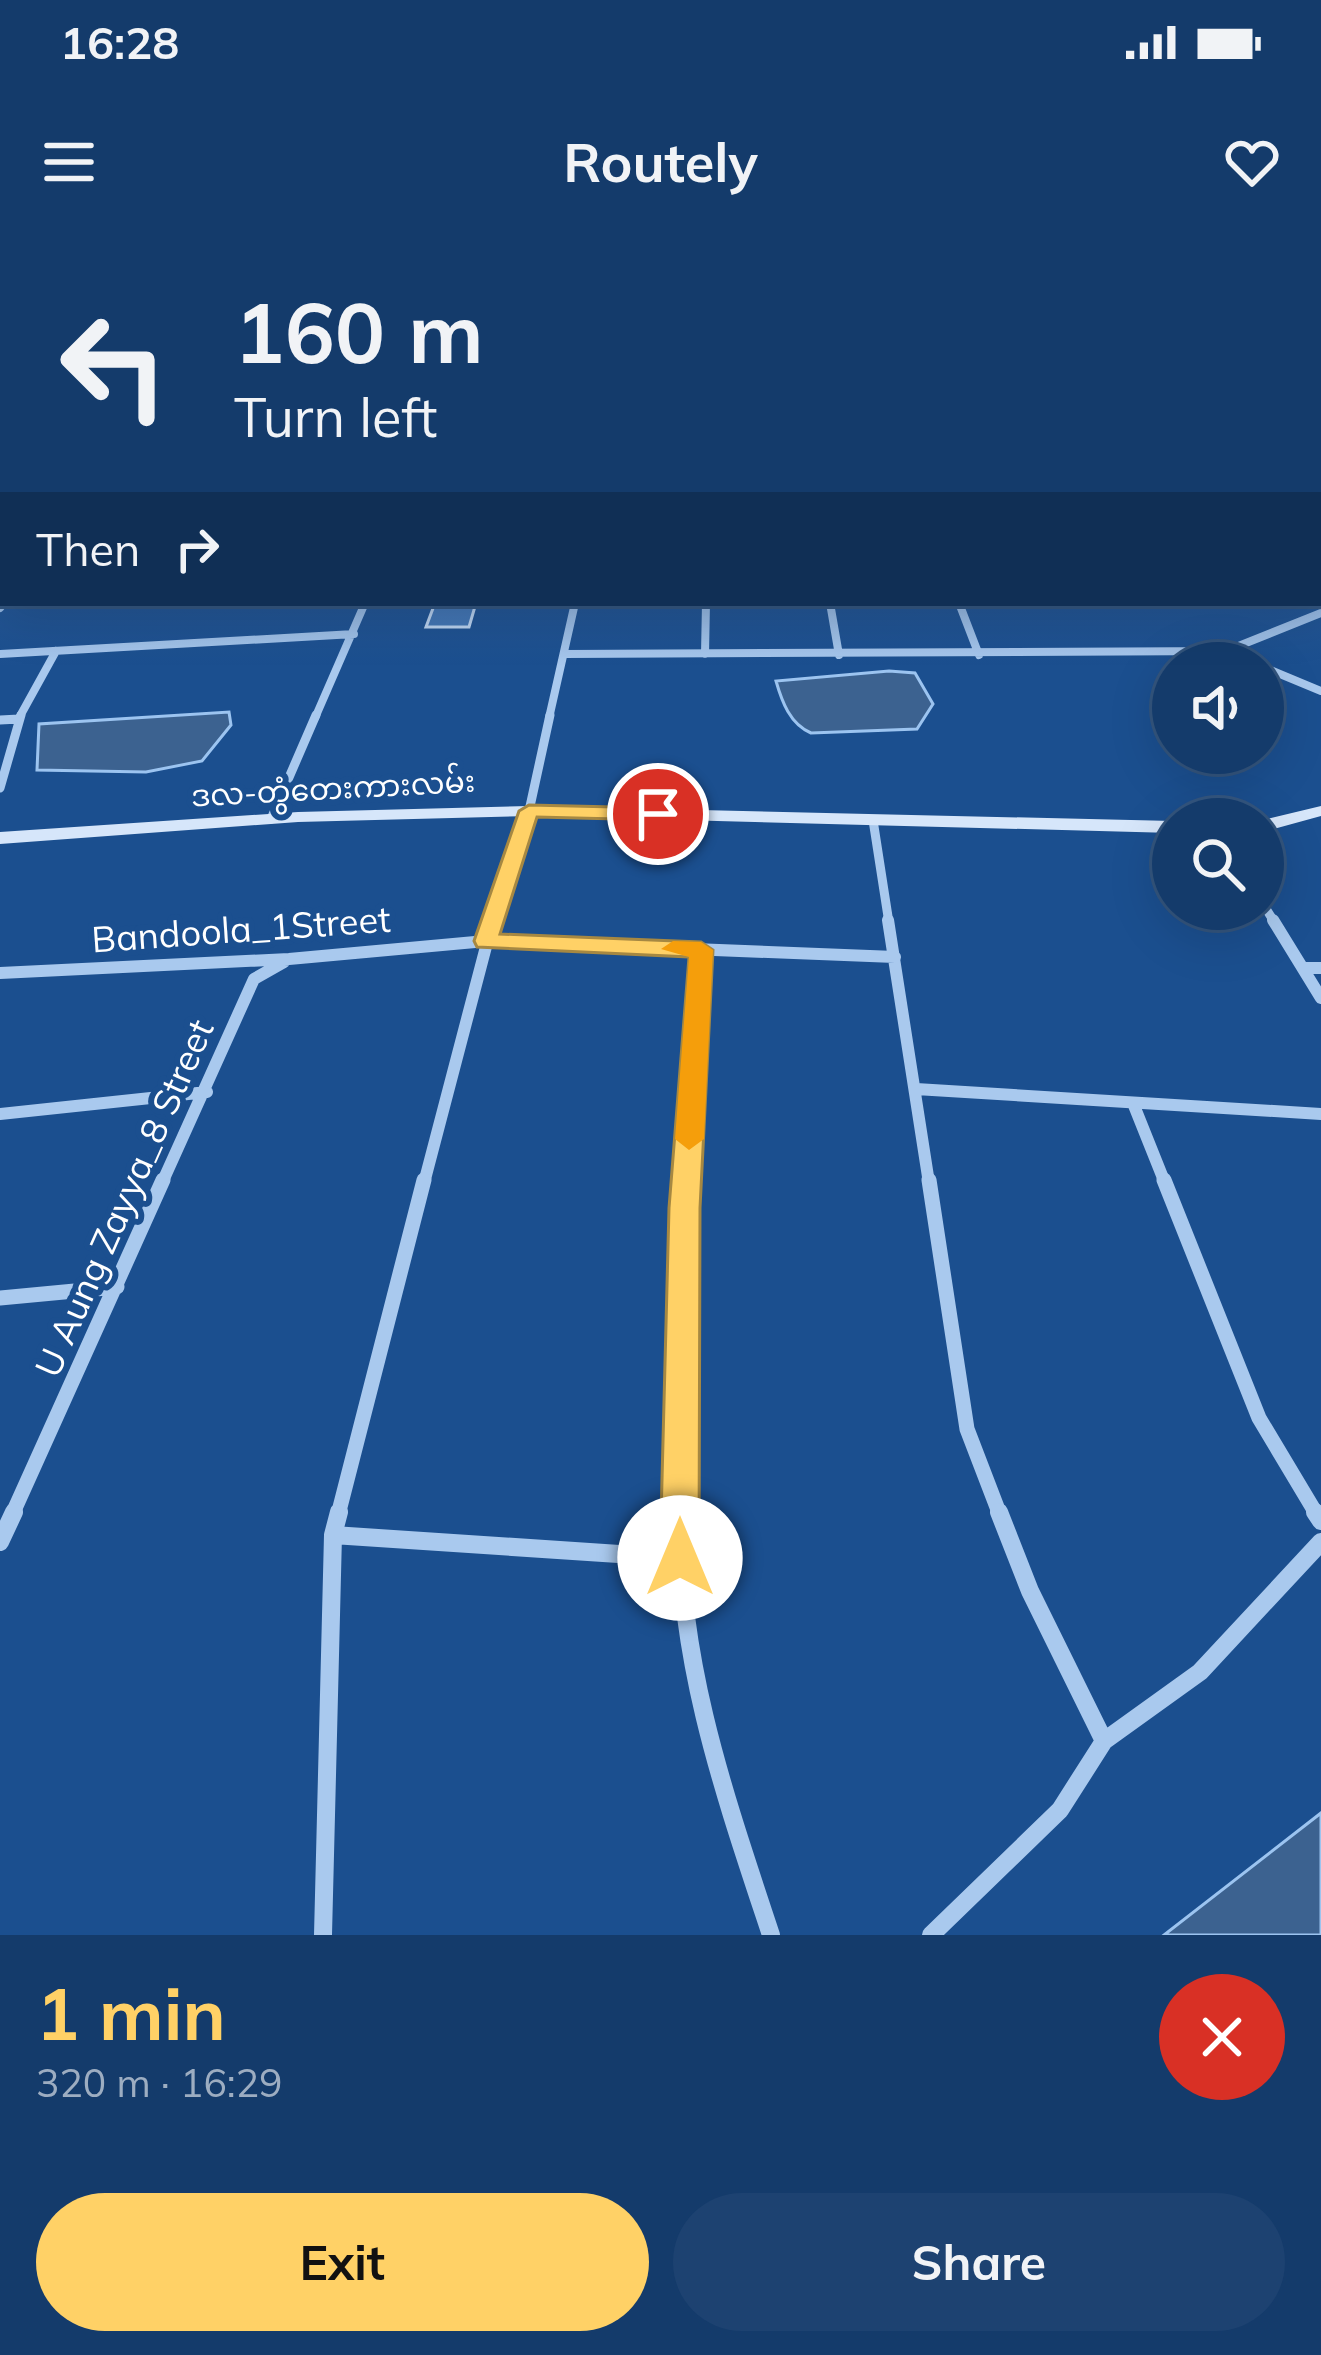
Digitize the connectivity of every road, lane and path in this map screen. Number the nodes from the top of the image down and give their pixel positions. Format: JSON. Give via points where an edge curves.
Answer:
{"nodes":[{"id":1,"x":364,"y":606,"type":"edge"},
{"id":2,"x":574,"y":606,"type":"edge"},
{"id":3,"x":706,"y":606,"type":"edge"},
{"id":4,"x":831,"y":606,"type":"edge"},
{"id":5,"x":960,"y":606,"type":"edge"},
{"id":6,"x":1321,"y":613,"type":"edge"},
{"id":7,"x":354,"y":634,"type":"junction"},
{"id":8,"x":1248,"y":642,"type":"edge"},
{"id":9,"x":56,"y":651,"type":"junction"},
{"id":10,"x":1152,"y":652,"type":"edge"},
{"id":11,"x":564,"y":653,"type":"junction"},
{"id":12,"x":0,"y":654,"type":"edge"},
{"id":13,"x":705,"y":654,"type":"junction"},
{"id":14,"x":839,"y":655,"type":"junction"},
{"id":15,"x":979,"y":655,"type":"junction"},
{"id":16,"x":1284,"y":676,"type":"edge"},
{"id":17,"x":1321,"y":691,"type":"edge"},
{"id":18,"x":19,"y":719,"type":"junction"},
{"id":19,"x":0,"y":720,"type":"edge"},
{"id":20,"x":0,"y":788,"type":"edge"},
{"id":21,"x":529,"y":811,"type":"junction"},
{"id":22,"x":1315,"y":816,"type":"edge"},
{"id":23,"x":271,"y":819,"type":"junction"},
{"id":24,"x":872,"y":820,"type":"junction"},
{"id":25,"x":1284,"y":822,"type":"edge"},
{"id":26,"x":1152,"y":827,"type":"edge"},
{"id":27,"x":0,"y":838,"type":"edge"},
{"id":28,"x":1279,"y":930,"type":"edge"},
{"id":29,"x":486,"y":941,"type":"junction"},
{"id":30,"x":701,"y":950,"type":"junction"},
{"id":31,"x":895,"y":957,"type":"junction"},
{"id":32,"x":289,"y":959,"type":"junction"},
{"id":33,"x":1303,"y":968,"type":"junction"},
{"id":34,"x":1321,"y":968,"type":"edge"},
{"id":35,"x":0,"y":973,"type":"edge"},
{"id":36,"x":1321,"y":998,"type":"edge"},
{"id":37,"x":916,"y":1089,"type":"junction"},
{"id":38,"x":207,"y":1093,"type":"junction"},
{"id":39,"x":1132,"y":1103,"type":"junction"},
{"id":40,"x":0,"y":1114,"type":"edge"},
{"id":41,"x":1321,"y":1114,"type":"edge"},
{"id":42,"x":117,"y":1287,"type":"junction"},
{"id":43,"x":0,"y":1298,"type":"edge"},
{"id":44,"x":1321,"y":1521,"type":"edge"},
{"id":45,"x":333,"y":1535,"type":"junction"},
{"id":46,"x":0,"y":1542,"type":"edge"},
{"id":47,"x":1321,"y":1542,"type":"edge"},
{"id":48,"x":680,"y":1558,"type":"junction"},
{"id":49,"x":1104,"y":1741,"type":"junction"},
{"id":50,"x":323,"y":1935,"type":"edge"},
{"id":51,"x":771,"y":1935,"type":"edge"},
{"id":52,"x":931,"y":1935,"type":"edge"}],
"edges":[{"from":1,"to":7,"type":"street"},
{"from":2,"to":11,"type":"street"},
{"from":3,"to":13,"type":"street"},
{"from":4,"to":14,"type":"street"},
{"from":5,"to":15,"type":"street"},
{"from":6,"to":8,"type":"street"},
{"from":7,"to":9,"type":"street"},
{"from":7,"to":23,"type":"street"},
{"from":9,"to":12,"type":"street"},
{"from":9,"to":18,"type":"street"},
{"from":10,"to":15,"type":"street"},
{"from":11,"to":13,"type":"street"},
{"from":11,"to":21,"type":"street"},
{"from":13,"to":14,"type":"street"},
{"from":14,"to":15,"type":"street"},
{"from":16,"to":17,"type":"street"},
{"from":18,"to":19,"type":"street"},
{"from":18,"to":20,"type":"street"},
{"from":21,"to":23,"type":"main road","name":"ဒလ-တွံတေးကားလမ်း"},
{"from":21,"to":24,"type":"main road","name":"ဒလ-တွံတေးကားလမ်း"},
{"from":21,"to":29,"type":"street"},
{"from":22,"to":25,"type":"main road"},
{"from":23,"to":27,"type":"main road","name":"ဒလ-တွံတေးကားလမ်း"},
{"from":24,"to":26,"type":"main road","name":"ဒလ-တွံတေးကားလမ်း"},
{"from":24,"to":31,"type":"street"},
{"from":28,"to":33,"type":"street"},
{"from":29,"to":30,"type":"street","name":"Bandoola_1Street"},
{"from":29,"to":32,"type":"street","name":"Bandoola_1Street"},
{"from":29,"to":45,"type":"street"},
{"from":30,"to":31,"type":"street","name":"Bandoola_1Street"},
{"from":30,"to":48,"type":"street","via":[[685,1208]]},
{"from":31,"to":37,"type":"street"},
{"from":32,"to":35,"type":"street","name":"Bandoola_1Street"},
{"from":32,"to":38,"type":"street","name":"U Aung Zayya_8 Street","via":[[254,979]]},
{"from":33,"to":34,"type":"street"},
{"from":33,"to":36,"type":"street"},
{"from":37,"to":39,"type":"street"},
{"from":37,"to":49,"type":"street","via":[[967,1429],[1030,1591]]},
{"from":38,"to":40,"type":"street"},
{"from":38,"to":42,"type":"street","name":"U Aung Zayya_8 Street"},
{"from":39,"to":41,"type":"street"},
{"from":39,"to":44,"type":"street","via":[[1259,1418]]},
{"from":42,"to":43,"type":"street"},
{"from":42,"to":46,"type":"street","name":"U Aung Zayya_8 Street"},
{"from":45,"to":48,"type":"street"},
{"from":45,"to":50,"type":"street"},
{"from":47,"to":49,"type":"street","via":[[1200,1672]]},
{"from":48,"to":51,"type":"street","via":[[684,1624],[711,1753]]},
{"from":49,"to":52,"type":"street","via":[[1060,1810]]}]}
